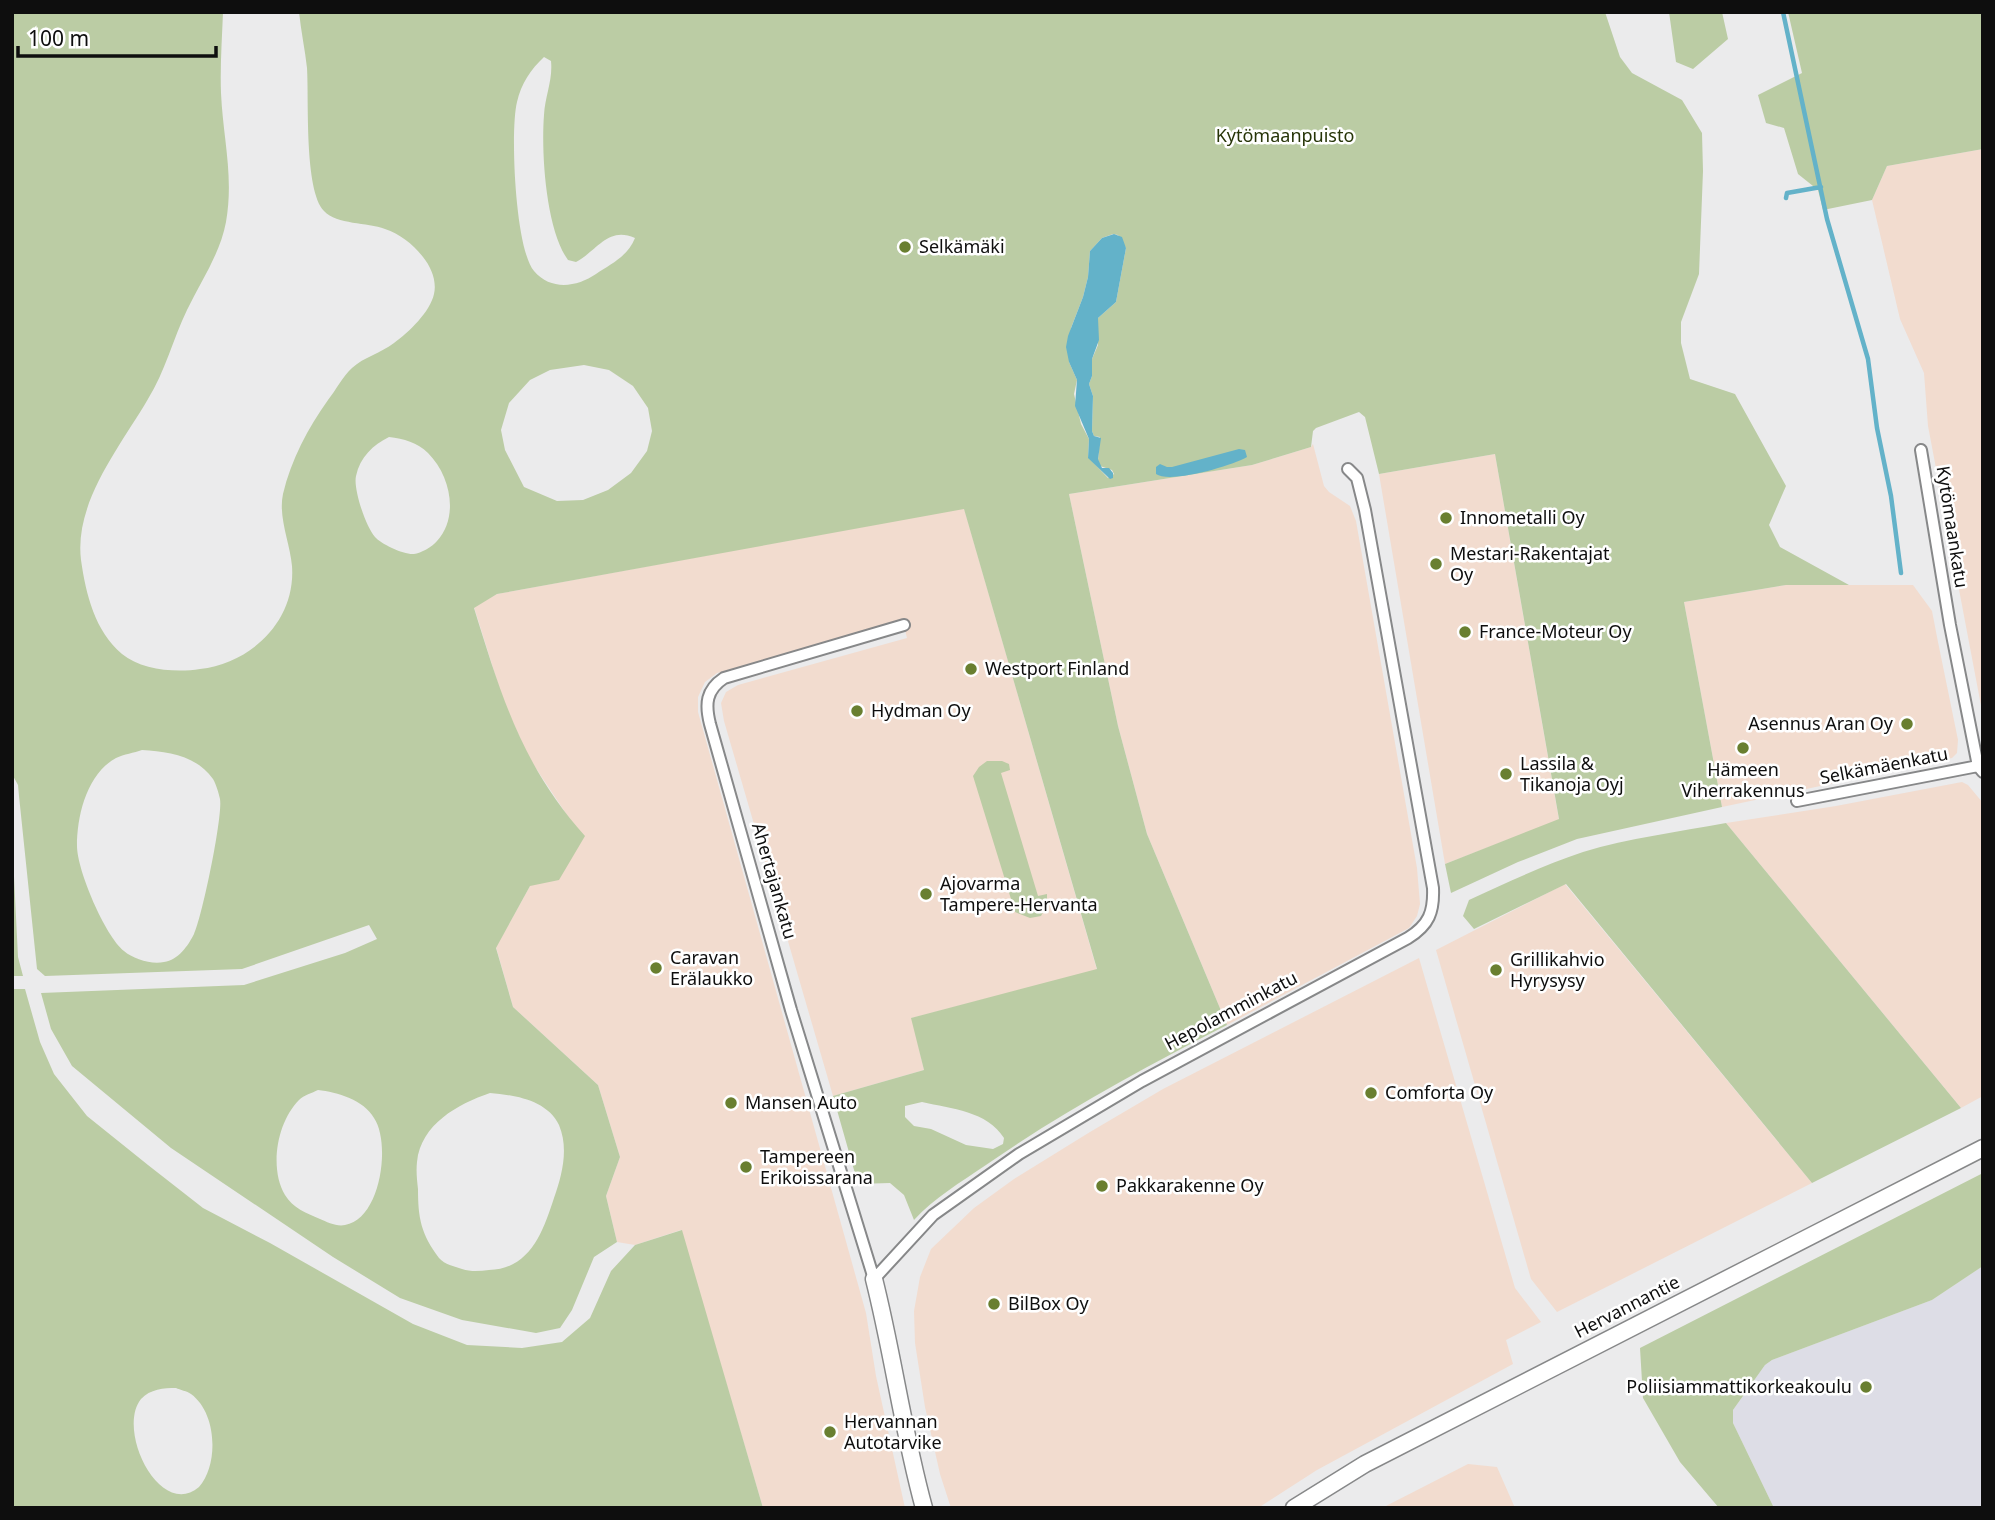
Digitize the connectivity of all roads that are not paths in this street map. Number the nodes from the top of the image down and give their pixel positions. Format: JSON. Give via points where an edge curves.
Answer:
{"nodes":[{"id":1,"x":1921,"y":450,"type":"dead end"},
{"id":2,"x":1348,"y":469,"type":"dead end"},
{"id":3,"x":904,"y":625,"type":"dead end"},
{"id":4,"x":1980,"y":769,"type":"edge"},
{"id":5,"x":1797,"y":801,"type":"dead end"},
{"id":6,"x":1983,"y":1148,"type":"edge"},
{"id":7,"x":874,"y":1279,"type":"junction"},
{"id":8,"x":924,"y":1508,"type":"edge"},
{"id":9,"x":1294,"y":1508,"type":"edge"}],
"edges":[{"from":1,"to":4,"type":"street","name":"Kytömaankatu"},
{"from":2,"to":7,"type":"street","name":"Hepolamminkatu","via":[[1357,478],[1365,510],[1431,876],[1434,903],[1427,922],[1408,938],[1142,1081],[1019,1154],[933,1215]]},
{"from":3,"to":7,"type":"street","name":"Ahertajankatu","via":[[724,678],[712,689],[706,704],[795,1022]]},
{"from":4,"to":5,"type":"street","name":"Selkämäenkatu"},
{"from":6,"to":9,"type":"main road","name":"Hervannantie","via":[[1365,1464]]},
{"from":7,"to":8,"type":"main road"}]}
